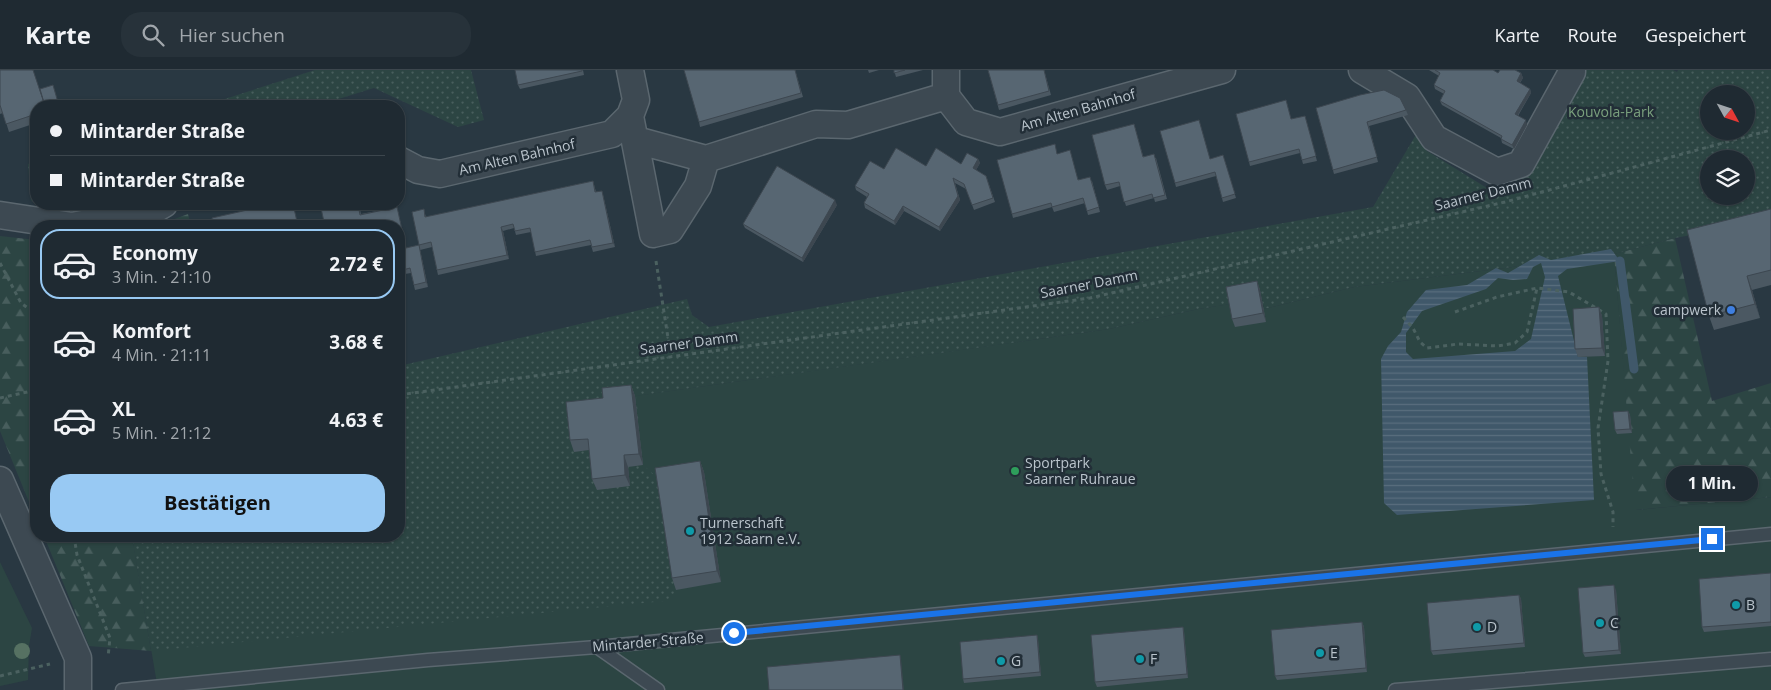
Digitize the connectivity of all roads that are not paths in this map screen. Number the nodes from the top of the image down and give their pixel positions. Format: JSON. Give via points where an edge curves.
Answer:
{"nodes":[{"id":1,"x":630,"y":70,"type":"edge"},
{"id":2,"x":946,"y":70,"type":"edge"},
{"id":3,"x":1222,"y":70,"type":"edge"},
{"id":4,"x":1362,"y":70,"type":"edge"},
{"id":5,"x":1572,"y":70,"type":"edge"},
{"id":6,"x":946,"y":96,"type":"junction"},
{"id":7,"x":633,"y":128,"type":"junction"},
{"id":8,"x":706,"y":159,"type":"junction"},
{"id":9,"x":405,"y":163,"type":"edge"},
{"id":10,"x":154,"y":210,"type":"edge"},
{"id":11,"x":0,"y":215,"type":"edge"},
{"id":12,"x":33,"y":220,"type":"edge"},
{"id":13,"x":104,"y":220,"type":"edge"},
{"id":14,"x":0,"y":480,"type":"edge"},
{"id":15,"x":1771,"y":534,"type":"edge"},
{"id":16,"x":597,"y":647,"type":"junction"},
{"id":17,"x":1771,"y":659,"type":"edge"},
{"id":18,"x":78,"y":690,"type":"edge"},
{"id":19,"x":122,"y":690,"type":"edge"},
{"id":20,"x":658,"y":690,"type":"edge"},
{"id":21,"x":1395,"y":690,"type":"edge"}],
"edges":[{"from":1,"to":7,"type":"street","via":[[636,100]]},
{"from":2,"to":6,"type":"street"},
{"from":3,"to":6,"type":"street","name":"Am Alten Bahnhof","via":[[1000,132],[966,122]]},
{"from":4,"to":5,"type":"street","via":[[1407,97],[1434,138],[1497,172],[1521,164]]},
{"from":6,"to":8,"type":"street","via":[[848,125],[816,124]]},
{"from":7,"to":8,"type":"street"},
{"from":7,"to":8,"type":"street","via":[[653,234],[670,230],[698,186]]},
{"from":7,"to":9,"type":"street","name":"Am Alten Bahnhof","via":[[440,174],[418,170]]},
{"from":10,"to":13,"type":"street"},
{"from":11,"to":12,"type":"street"},
{"from":14,"to":18,"type":"street","via":[[78,658]]},
{"from":15,"to":16,"type":"lane","name":"Mintarder Straße"},
{"from":16,"to":19,"type":"lane","name":"Mintarder Straße"},
{"from":16,"to":20,"type":"lane"},
{"from":17,"to":21,"type":"lane"}]}
